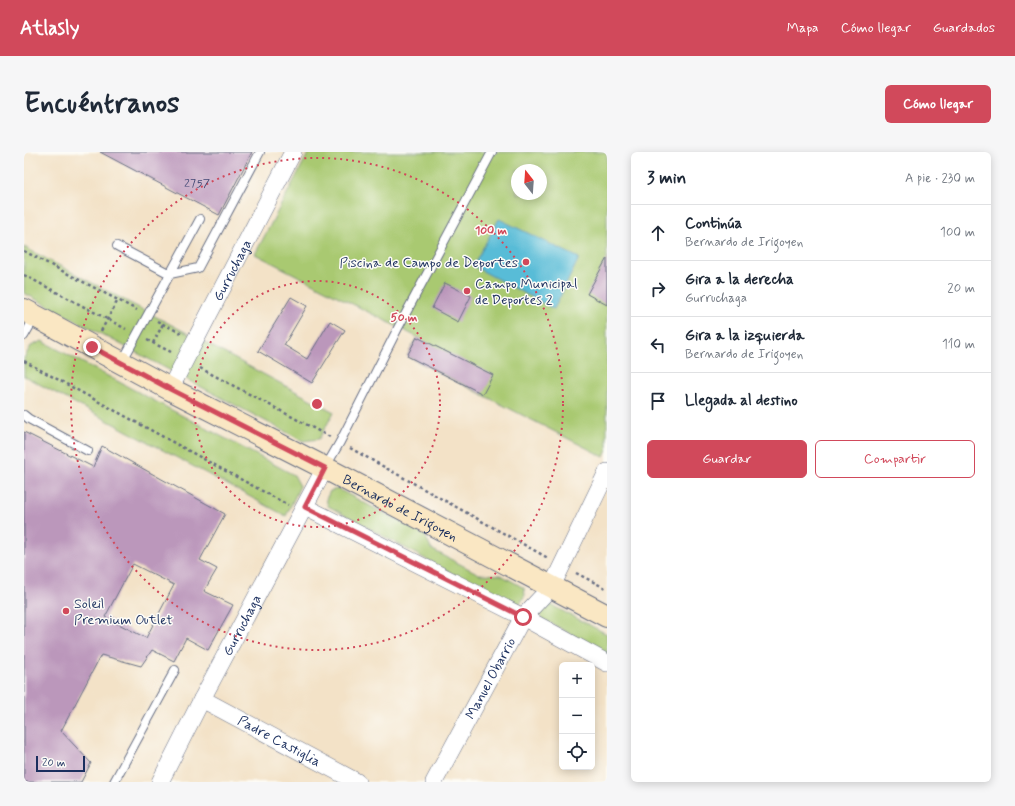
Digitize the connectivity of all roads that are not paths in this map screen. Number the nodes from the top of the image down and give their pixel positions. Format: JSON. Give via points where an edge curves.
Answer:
{"nodes":[{"id":1,"x":260,"y":152,"type":"edge"},
{"id":2,"x":293,"y":152,"type":"edge"},
{"id":3,"x":492,"y":152,"type":"edge"},
{"id":4,"x":200,"y":219,"type":"dead end"},
{"id":5,"x":117,"y":246,"type":"dead end"},
{"id":6,"x":170,"y":274,"type":"junction"},
{"id":7,"x":30,"y":313,"type":"edge"},
{"id":8,"x":24,"y":336,"type":"edge"},
{"id":9,"x":121,"y":363,"type":"junction"},
{"id":10,"x":170,"y":389,"type":"junction"},
{"id":11,"x":24,"y":416,"type":"edge"},
{"id":12,"x":88,"y":451,"type":"dead end"},
{"id":13,"x":325,"y":468,"type":"junction"},
{"id":14,"x":607,"y":472,"type":"edge"},
{"id":15,"x":303,"y":510,"type":"junction"},
{"id":16,"x":552,"y":586,"type":"junction"},
{"id":17,"x":607,"y":616,"type":"edge"},
{"id":18,"x":523,"y":617,"type":"junction"},
{"id":19,"x":607,"y":663,"type":"edge"},
{"id":20,"x":175,"y":670,"type":"dead end"},
{"id":21,"x":202,"y":699,"type":"junction"},
{"id":22,"x":114,"y":782,"type":"edge"},
{"id":23,"x":160,"y":782,"type":"edge"},
{"id":24,"x":357,"y":782,"type":"edge"},
{"id":25,"x":434,"y":782,"type":"edge"}],
"edges":[{"from":1,"to":6,"type":"lane","via":[[198,268]]},
{"from":2,"to":10,"type":"street","name":"Gurruchaga"},
{"from":3,"to":13,"type":"lane"},
{"from":4,"to":6,"type":"lane"},
{"from":5,"to":6,"type":"lane"},
{"from":6,"to":9,"type":"lane"},
{"from":7,"to":8,"type":"lane"},
{"from":7,"to":9,"type":"street","name":"Bernardo de Irigoyen"},
{"from":9,"to":10,"type":"street","name":"Bernardo de Irigoyen"},
{"from":10,"to":13,"type":"street","name":"Bernardo de Irigoyen"},
{"from":11,"to":12,"type":"lane"},
{"from":13,"to":15,"type":"street","name":"Gurruchaga"},
{"from":13,"to":16,"type":"street","name":"Bernardo de Irigoyen"},
{"from":14,"to":16,"type":"street","name":"Manuel Obarrio"},
{"from":15,"to":18,"type":"street"},
{"from":15,"to":21,"type":"street","name":"Gurruchaga"},
{"from":16,"to":17,"type":"street","name":"Bernardo de Irigoyen"},
{"from":16,"to":18,"type":"street","name":"Manuel Obarrio"},
{"from":18,"to":19,"type":"street"},
{"from":18,"to":25,"type":"street","name":"Manuel Obarrio"},
{"from":20,"to":22,"type":"lane"},
{"from":21,"to":23,"type":"street","name":"Gurruchaga"},
{"from":21,"to":24,"type":"street","name":"Padre Castiglia"}]}
